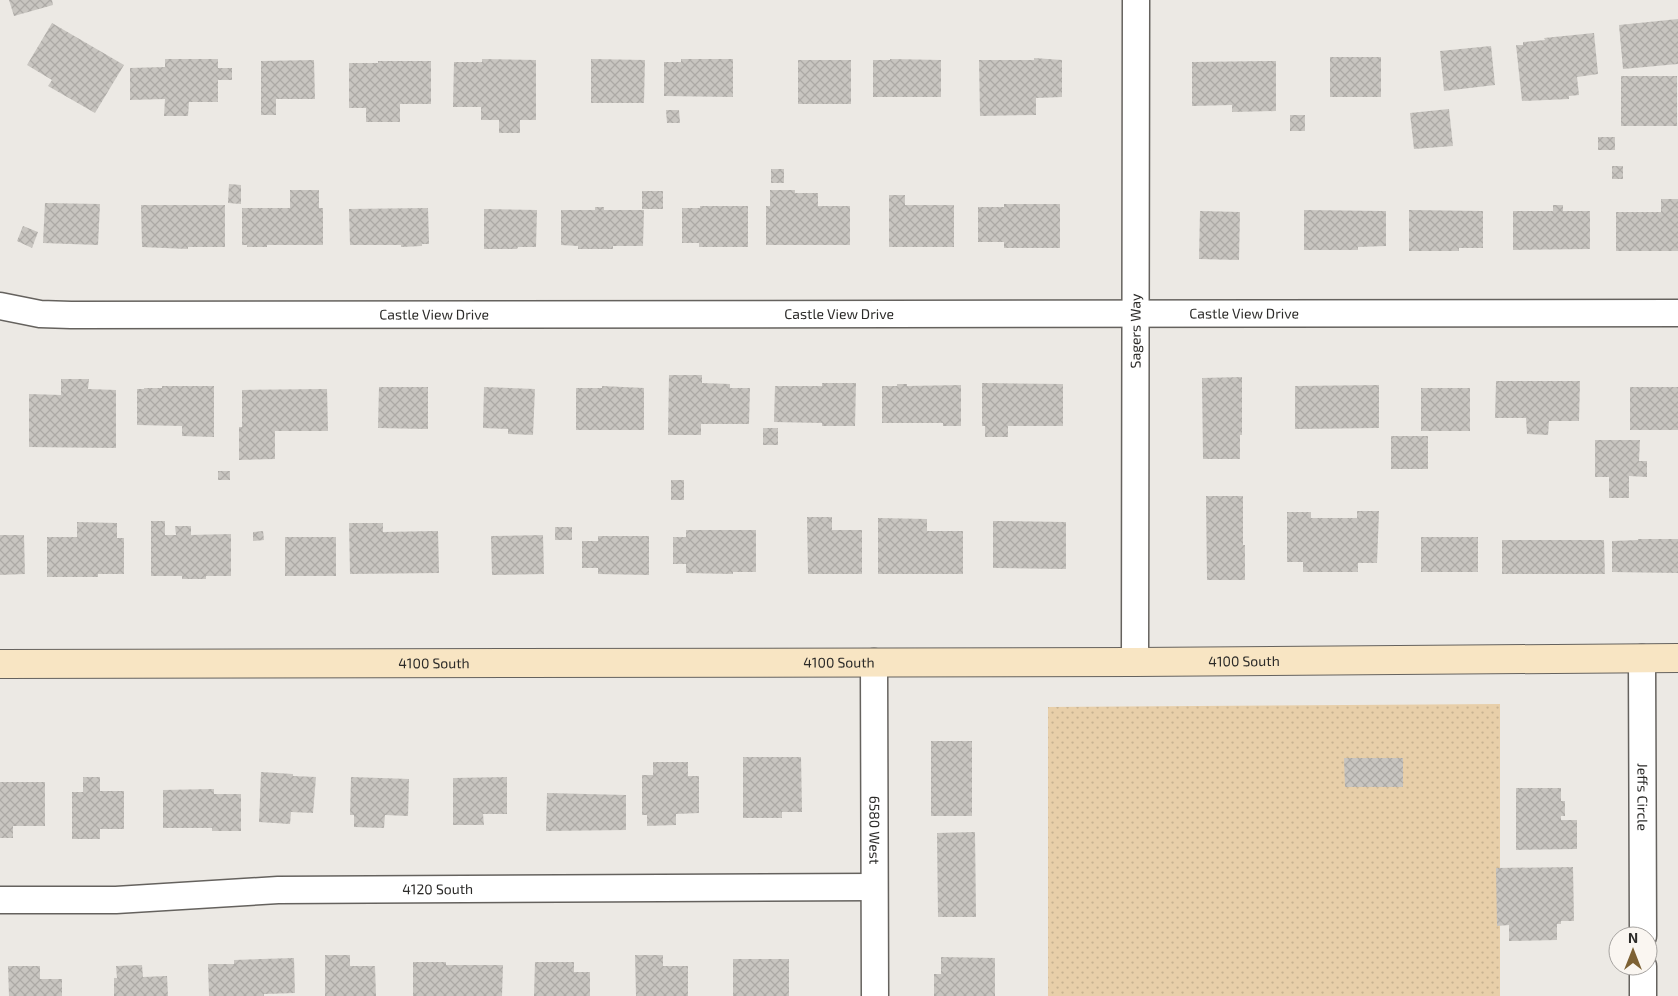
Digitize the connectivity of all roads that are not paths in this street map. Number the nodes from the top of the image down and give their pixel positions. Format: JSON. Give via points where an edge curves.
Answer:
{"nodes":[{"id":1,"x":1136,"y":0,"type":"edge"},
{"id":2,"x":0,"y":306,"type":"edge"},
{"id":3,"x":1678,"y":313,"type":"edge"},
{"id":4,"x":1135,"y":314,"type":"junction"},
{"id":5,"x":1642,"y":658,"type":"junction"},
{"id":6,"x":1678,"y":658,"type":"edge"},
{"id":7,"x":874,"y":662,"type":"junction"},
{"id":8,"x":1135,"y":662,"type":"junction"},
{"id":9,"x":0,"y":664,"type":"edge"},
{"id":10,"x":874,"y":887,"type":"junction"},
{"id":11,"x":0,"y":900,"type":"edge"},
{"id":12,"x":1643,"y":926,"type":"edge"},
{"id":13,"x":1643,"y":976,"type":"edge"},
{"id":14,"x":875,"y":996,"type":"edge"},
{"id":15,"x":1643,"y":996,"type":"edge"}],
"edges":[{"from":1,"to":4,"type":"street","name":"Sagers Way"},
{"from":2,"to":4,"type":"street","name":"Castle View Drive","via":[[71,316]]},
{"from":3,"to":4,"type":"street","name":"Castle View Drive"},
{"from":4,"to":8,"type":"street","name":"Sagers Way"},
{"from":5,"to":6,"type":"main road","name":"4100 South"},
{"from":5,"to":8,"type":"main road","name":"4100 South"},
{"from":5,"to":12,"type":"street","name":"Jeffs Circle"},
{"from":7,"to":8,"type":"main road","name":"4100 South"},
{"from":7,"to":9,"type":"main road","name":"4100 South"},
{"from":7,"to":10,"type":"street","name":"6580 West"},
{"from":10,"to":11,"type":"street","name":"4120 South","via":[[278,890],[116,900]]},
{"from":10,"to":14,"type":"street","name":"6580 West"},
{"from":13,"to":15,"type":"street"}]}
